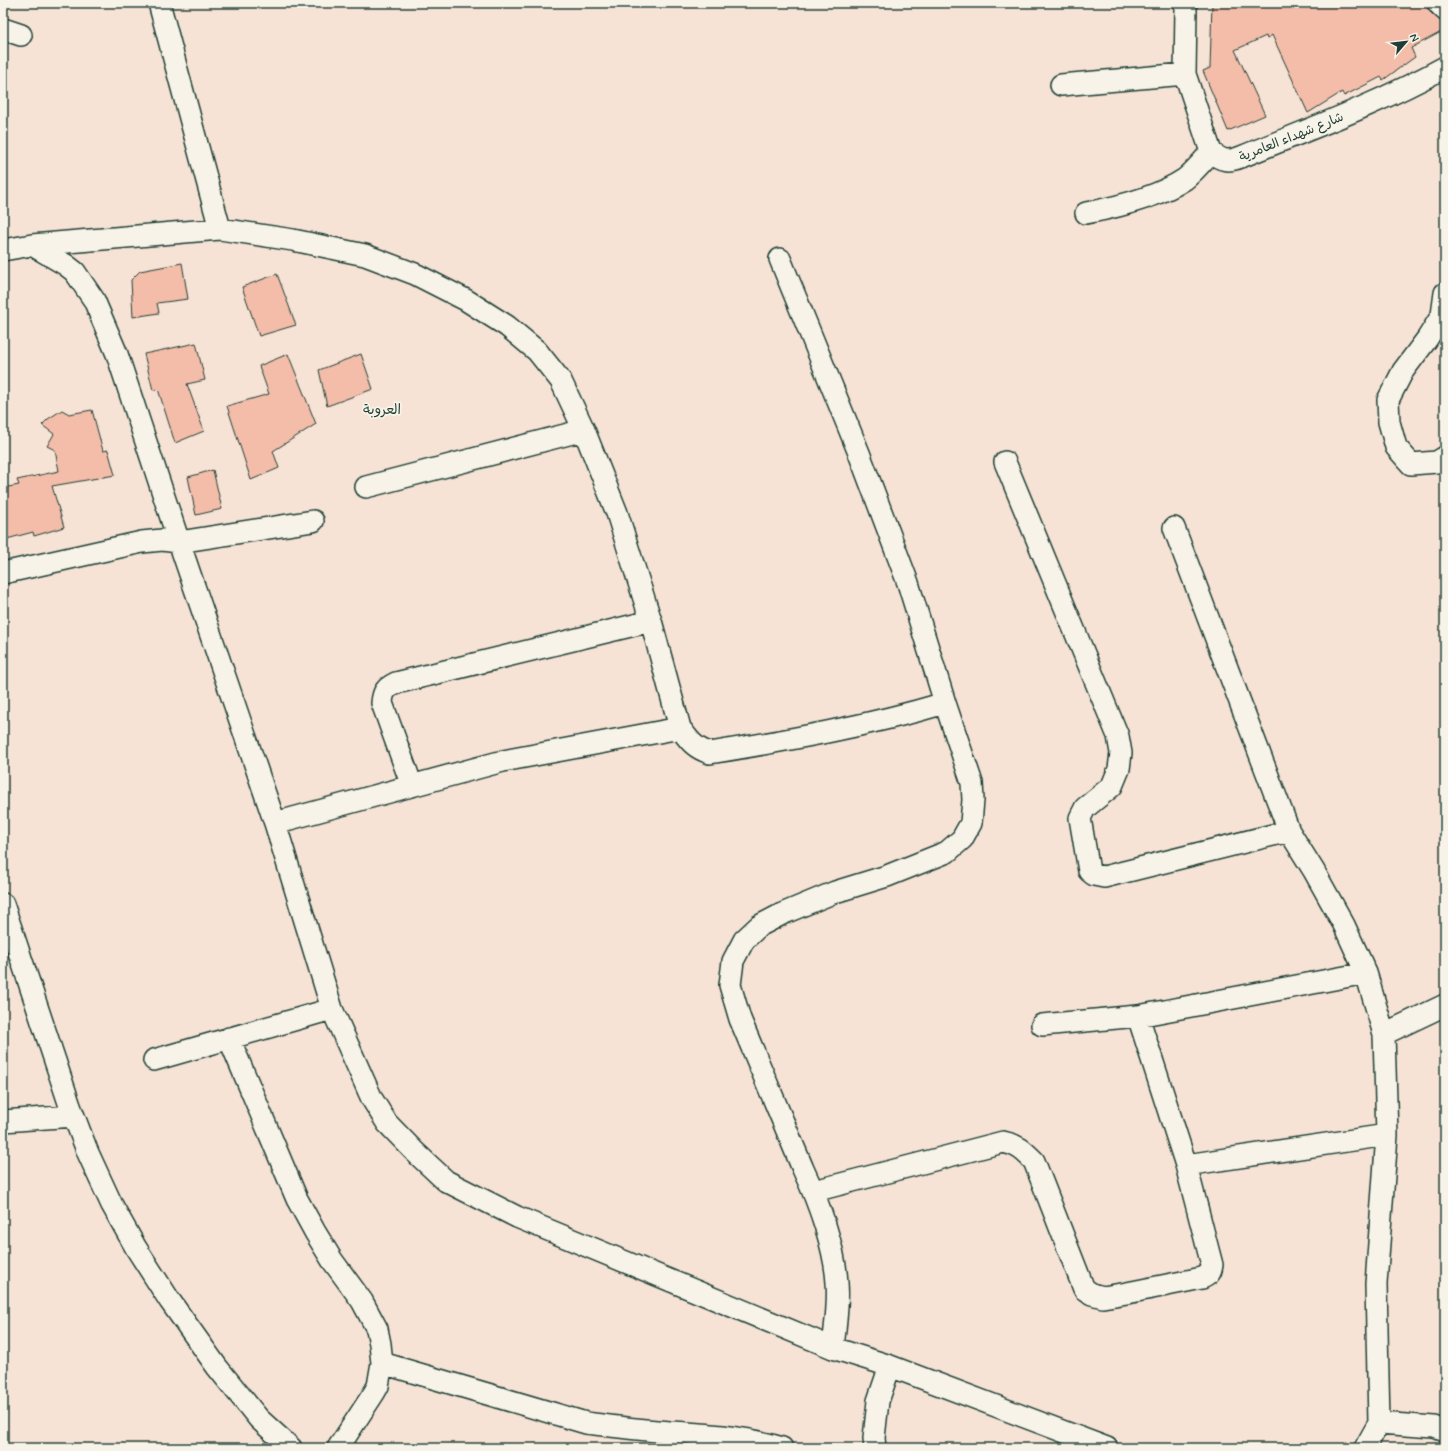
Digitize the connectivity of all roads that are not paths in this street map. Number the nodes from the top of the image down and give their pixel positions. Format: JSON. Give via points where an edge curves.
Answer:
{"nodes":[{"id":1,"x":159,"y":3,"type":"edge"},
{"id":2,"x":1438,"y":3,"type":"edge"},
{"id":3,"x":1189,"y":5,"type":"edge"},
{"id":4,"x":1445,"y":10,"type":"edge"},
{"id":5,"x":1445,"y":67,"type":"edge"},
{"id":6,"x":1185,"y":74,"type":"junction"},
{"id":7,"x":1061,"y":85,"type":"dead end"},
{"id":8,"x":1211,"y":152,"type":"junction"},
{"id":9,"x":1086,"y":213,"type":"dead end"},
{"id":10,"x":220,"y":229,"type":"junction"},
{"id":11,"x":32,"y":245,"type":"junction"},
{"id":12,"x":3,"y":250,"type":"edge"},
{"id":13,"x":780,"y":259,"type":"dead end"},
{"id":14,"x":1445,"y":293,"type":"edge"},
{"id":15,"x":584,"y":430,"type":"junction"},
{"id":16,"x":1445,"y":457,"type":"edge"},
{"id":17,"x":1005,"y":462,"type":"dead end"},
{"id":18,"x":366,"y":487,"type":"dead end"},
{"id":19,"x":313,"y":521,"type":"dead end"},
{"id":20,"x":1174,"y":528,"type":"dead end"},
{"id":21,"x":179,"y":542,"type":"junction"},
{"id":22,"x":3,"y":573,"type":"edge"},
{"id":23,"x":651,"y":621,"type":"junction"},
{"id":24,"x":944,"y":703,"type":"junction"},
{"id":25,"x":680,"y":728,"type":"junction"},
{"id":26,"x":412,"y":786,"type":"junction"},
{"id":27,"x":275,"y":824,"type":"junction"},
{"id":28,"x":1289,"y":831,"type":"junction"},
{"id":29,"x":3,"y":904,"type":"edge"},
{"id":30,"x":1366,"y":973,"type":"junction"},
{"id":31,"x":1445,"y":1005,"type":"edge"},
{"id":32,"x":332,"y":1009,"type":"junction"},
{"id":33,"x":1138,"y":1016,"type":"junction"},
{"id":34,"x":1042,"y":1025,"type":"dead end"},
{"id":35,"x":1384,"y":1034,"type":"junction"},
{"id":36,"x":229,"y":1038,"type":"junction"},
{"id":37,"x":154,"y":1060,"type":"dead end"},
{"id":38,"x":74,"y":1116,"type":"junction"},
{"id":39,"x":3,"y":1121,"type":"edge"},
{"id":40,"x":1387,"y":1135,"type":"junction"},
{"id":41,"x":1186,"y":1165,"type":"junction"},
{"id":42,"x":814,"y":1191,"type":"junction"},
{"id":43,"x":833,"y":1348,"type":"junction"},
{"id":44,"x":382,"y":1363,"type":"junction"},
{"id":45,"x":890,"y":1366,"type":"junction"},
{"id":46,"x":1379,"y":1423,"type":"junction"},
{"id":47,"x":1445,"y":1431,"type":"edge"},
{"id":48,"x":291,"y":1448,"type":"edge"},
{"id":49,"x":338,"y":1448,"type":"edge"},
{"id":50,"x":782,"y":1448,"type":"edge"},
{"id":51,"x":875,"y":1448,"type":"edge"},
{"id":52,"x":1107,"y":1448,"type":"edge"},
{"id":53,"x":1365,"y":1448,"type":"edge"}],
"edges":[{"from":1,"to":10,"type":"street"},
{"from":2,"to":4,"type":"street"},
{"from":3,"to":6,"type":"street"},
{"from":5,"to":8,"type":"street","name":"شارع شهداء العامرية","via":[[1382,99],[1231,161],[1219,159]]},
{"from":6,"to":7,"type":"street"},
{"from":6,"to":8,"type":"street"},
{"from":8,"to":9,"type":"street","via":[[1185,179],[1131,202]]},
{"from":10,"to":11,"type":"street"},
{"from":10,"to":15,"type":"street","via":[[366,255],[415,274],[466,300],[507,326],[537,351],[561,381]]},
{"from":11,"to":12,"type":"street"},
{"from":11,"to":21,"type":"street","via":[[75,272],[94,300],[117,354]]},
{"from":13,"to":24,"type":"street","via":[[859,453],[908,583]]},
{"from":14,"to":16,"type":"street","via":[[1442,314],[1388,400],[1389,422],[1396,446],[1411,464],[1437,462]]},
{"from":15,"to":18,"type":"street"},
{"from":15,"to":23,"type":"street","via":[[618,513]]},
{"from":17,"to":28,"type":"street","via":[[1118,736],[1121,753],[1119,769],[1112,786],[1086,808],[1080,818],[1089,871],[1104,877]]},
{"from":19,"to":21,"type":"street"},
{"from":20,"to":28,"type":"street"},
{"from":21,"to":22,"type":"street","via":[[142,542]]},
{"from":21,"to":27,"type":"street"},
{"from":23,"to":25,"type":"street"},
{"from":23,"to":26,"type":"street","via":[[387,687],[382,695],[382,703]]},
{"from":24,"to":25,"type":"street","via":[[796,739],[710,753],[700,750],[690,742]]},
{"from":24,"to":42,"type":"street","via":[[972,783],[971,823],[962,839],[947,852],[887,876],[835,892],[759,926],[744,940],[733,961],[730,986],[740,1019]]},
{"from":25,"to":26,"type":"street","via":[[503,761]]},
{"from":26,"to":27,"type":"street"},
{"from":27,"to":32,"type":"street"},
{"from":28,"to":30,"type":"street","via":[[1344,925]]},
{"from":29,"to":38,"type":"street"},
{"from":30,"to":33,"type":"street"},
{"from":30,"to":35,"type":"street"},
{"from":31,"to":35,"type":"street"},
{"from":32,"to":36,"type":"street"},
{"from":32,"to":43,"type":"street","via":[[372,1099],[387,1123],[446,1181],[517,1218]]},
{"from":33,"to":34,"type":"street"},
{"from":33,"to":41,"type":"street"},
{"from":35,"to":40,"type":"street"},
{"from":36,"to":37,"type":"street"},
{"from":36,"to":44,"type":"street","via":[[297,1199],[332,1260],[377,1329]]},
{"from":38,"to":39,"type":"street"},
{"from":38,"to":48,"type":"street","via":[[112,1205],[170,1301],[259,1419]]},
{"from":40,"to":41,"type":"street"},
{"from":40,"to":46,"type":"street","via":[[1376,1284]]},
{"from":41,"to":42,"type":"street","via":[[1212,1271],[1202,1278],[1103,1297],[1084,1290],[1034,1162],[1022,1149],[1011,1144],[1003,1142]]},
{"from":42,"to":43,"type":"street","via":[[834,1257],[837,1313]]},
{"from":43,"to":45,"type":"street"},
{"from":44,"to":49,"type":"street","via":[[378,1386]]},
{"from":44,"to":50,"type":"street","via":[[586,1423],[739,1438]]},
{"from":45,"to":51,"type":"street","via":[[878,1401]]},
{"from":45,"to":52,"type":"street"},
{"from":46,"to":47,"type":"street","via":[[1434,1427]]},
{"from":46,"to":53,"type":"street"}]}
